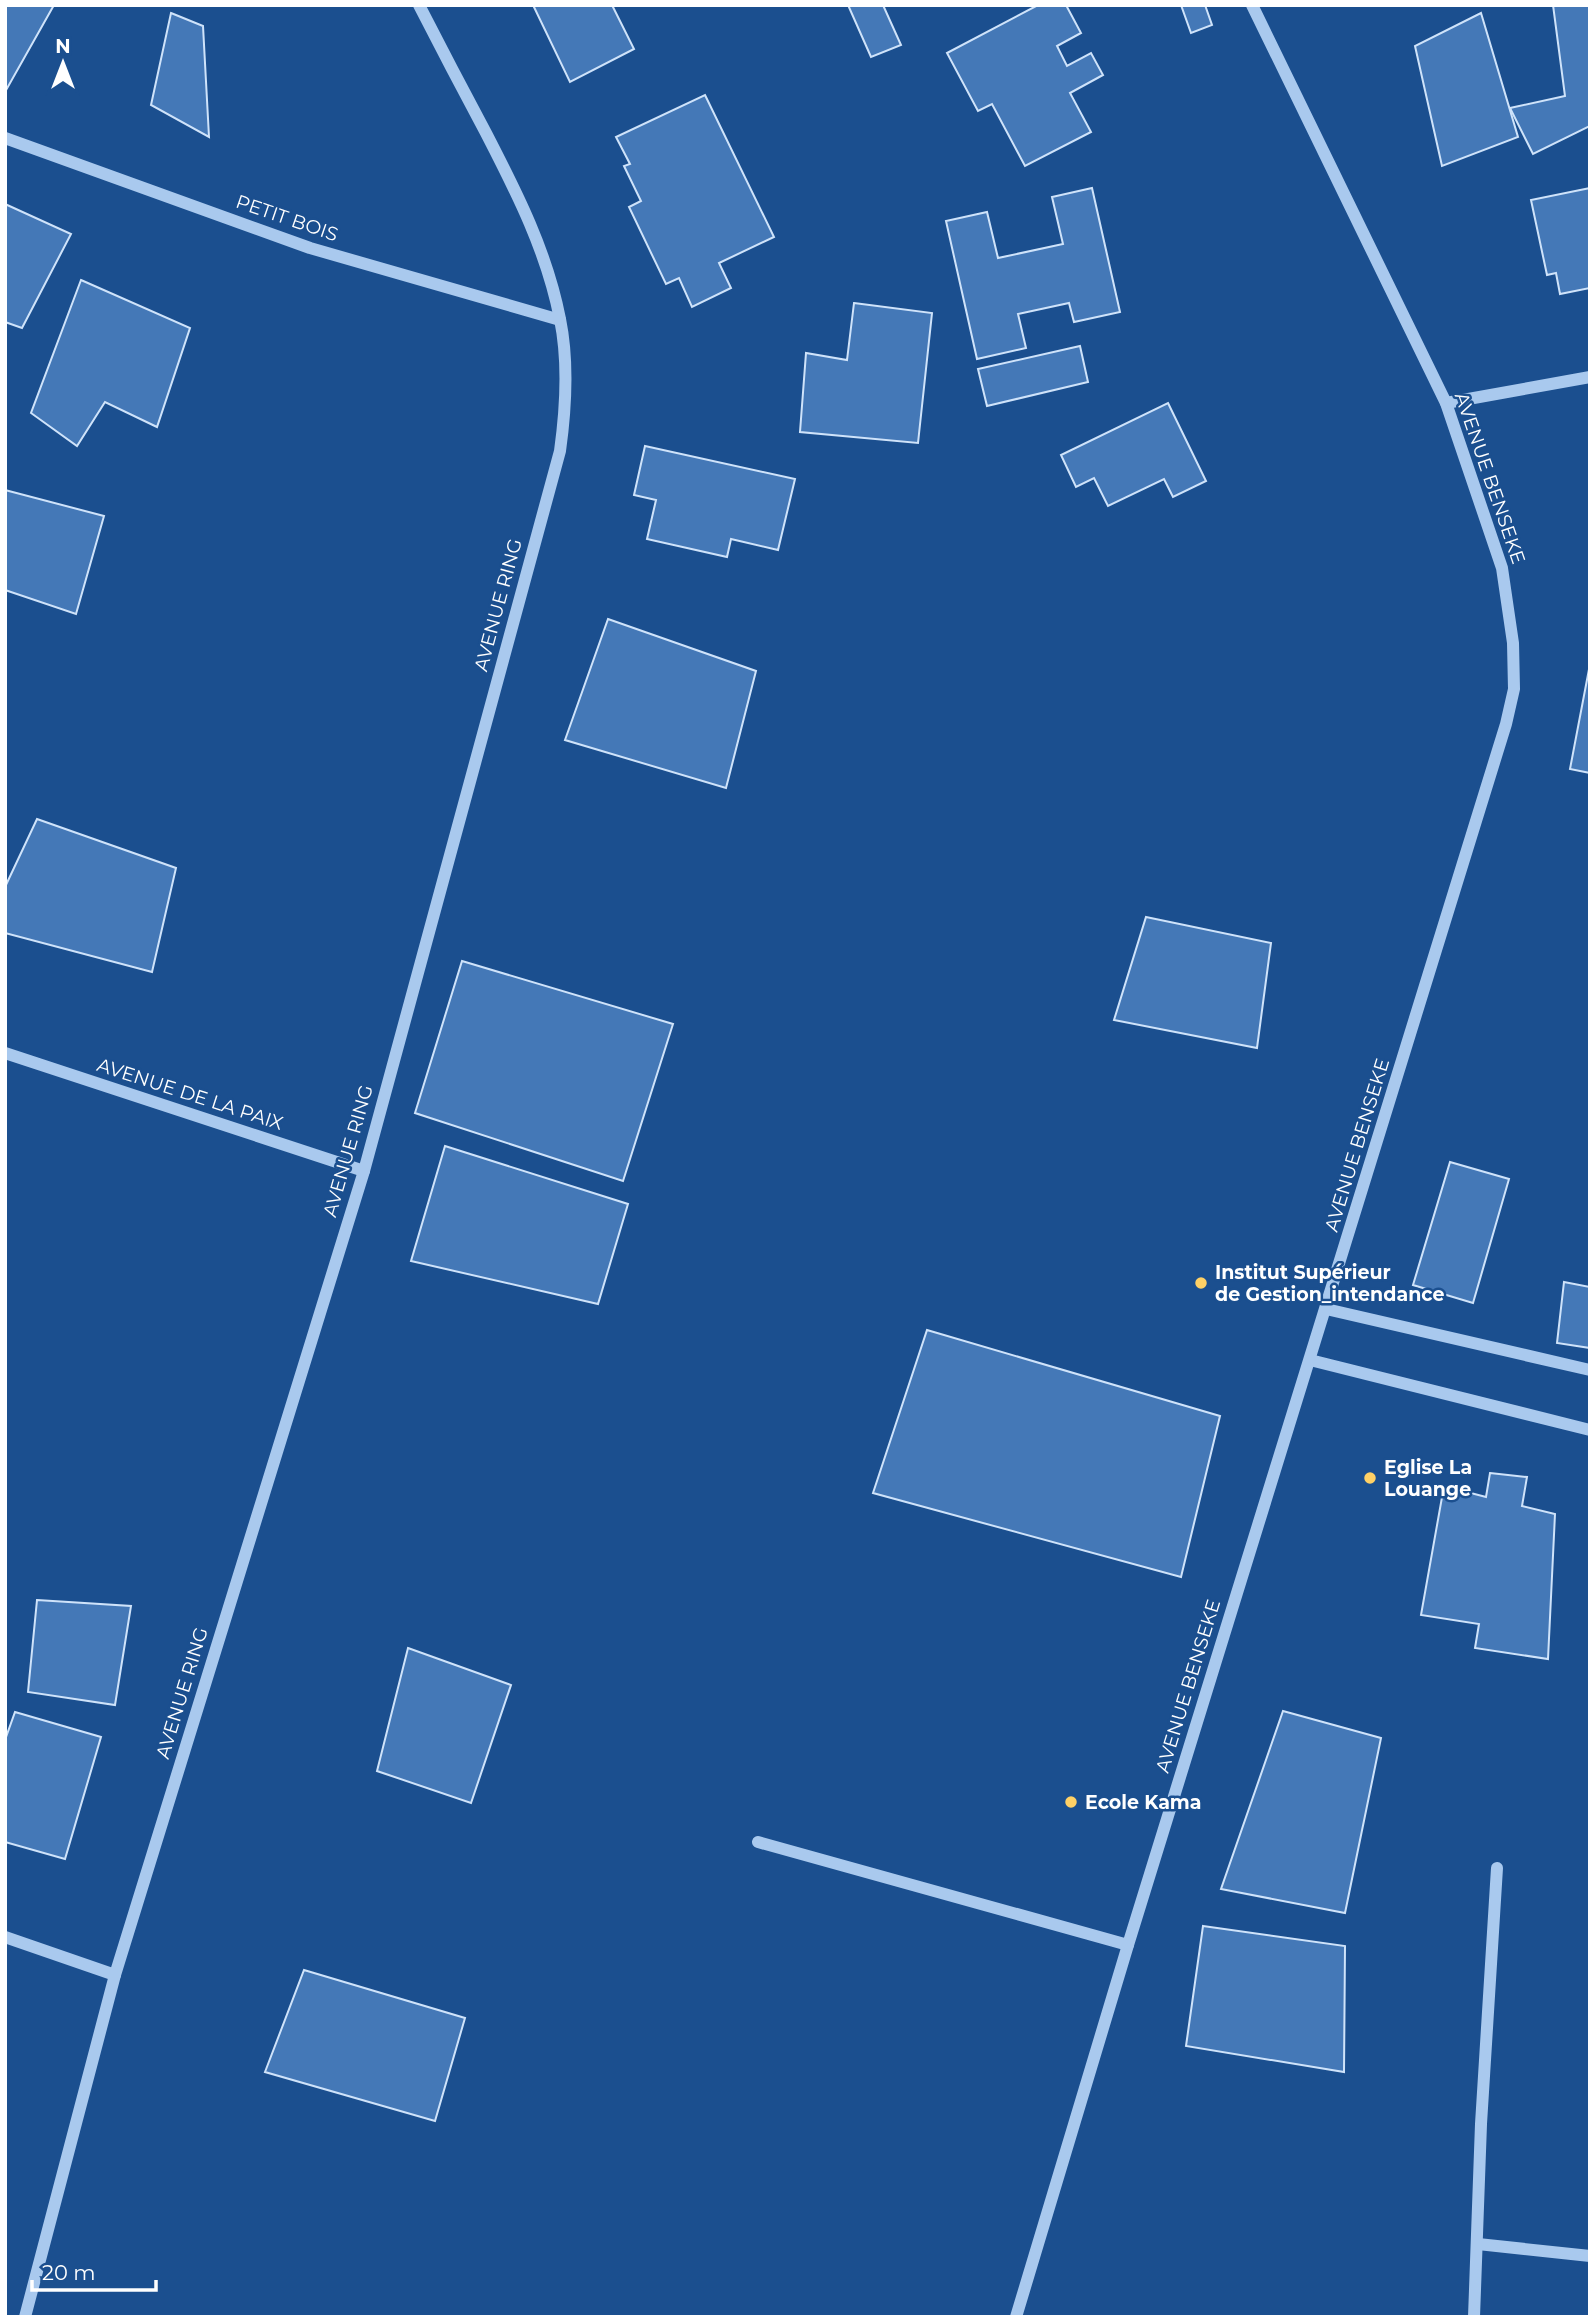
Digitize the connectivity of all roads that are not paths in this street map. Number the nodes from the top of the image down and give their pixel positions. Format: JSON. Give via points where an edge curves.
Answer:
{"nodes":[{"id":1,"x":419,"y":5,"type":"edge"},
{"id":2,"x":1252,"y":5,"type":"edge"},
{"id":3,"x":5,"y":138,"type":"edge"},
{"id":4,"x":561,"y":320,"type":"junction"},
{"id":5,"x":1590,"y":377,"type":"edge"},
{"id":6,"x":1446,"y":403,"type":"junction"},
{"id":7,"x":5,"y":1053,"type":"edge"},
{"id":8,"x":363,"y":1171,"type":"junction"},
{"id":9,"x":1326,"y":1309,"type":"junction"},
{"id":10,"x":1310,"y":1360,"type":"junction"},
{"id":11,"x":1590,"y":1370,"type":"edge"},
{"id":12,"x":1590,"y":1430,"type":"edge"},
{"id":13,"x":758,"y":1842,"type":"dead end"},
{"id":14,"x":1497,"y":1868,"type":"dead end"},
{"id":15,"x":5,"y":1937,"type":"edge"},
{"id":16,"x":1128,"y":1945,"type":"junction"},
{"id":17,"x":116,"y":1975,"type":"junction"},
{"id":18,"x":1478,"y":2244,"type":"junction"},
{"id":19,"x":1590,"y":2256,"type":"edge"},
{"id":20,"x":25,"y":2317,"type":"edge"},
{"id":21,"x":1016,"y":2317,"type":"edge"},
{"id":22,"x":1474,"y":2317,"type":"edge"}],
"edges":[{"from":1,"to":4,"type":"street","name":"AVENUE RING","via":[[525,209],[546,262]]},
{"from":2,"to":6,"type":"street","name":"AVENUE BENSEKE"},
{"from":3,"to":4,"type":"street","name":"PETIT BOIS","via":[[310,248]]},
{"from":4,"to":8,"type":"street","name":"AVENUE RING","via":[[565,412],[560,451]]},
{"from":5,"to":6,"type":"street"},
{"from":6,"to":9,"type":"street","name":"AVENUE BENSEKE","via":[[1502,568],[1512,633],[1514,689]]},
{"from":7,"to":8,"type":"street","name":"AVENUE DE LA PAIX"},
{"from":8,"to":17,"type":"street","name":"AVENUE RING"},
{"from":9,"to":10,"type":"street","name":"AVENUE BENSEKE"},
{"from":9,"to":11,"type":"street"},
{"from":10,"to":12,"type":"street"},
{"from":10,"to":16,"type":"street","name":"AVENUE BENSEKE"},
{"from":13,"to":16,"type":"street"},
{"from":14,"to":18,"type":"street"},
{"from":15,"to":17,"type":"street"},
{"from":16,"to":21,"type":"street","name":"AVENUE BENSEKE"},
{"from":17,"to":20,"type":"street","name":"AVENUE RING"},
{"from":18,"to":19,"type":"street"},
{"from":18,"to":22,"type":"street"}]}
